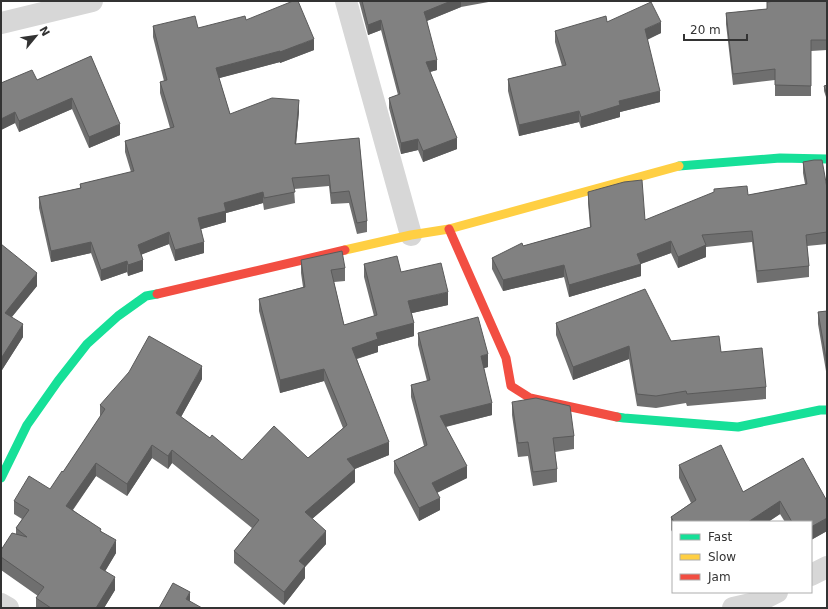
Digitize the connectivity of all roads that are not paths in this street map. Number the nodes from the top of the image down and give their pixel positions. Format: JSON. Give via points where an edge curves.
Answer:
{"nodes":[{"id":1,"x":92,"y":1,"type":"edge"},
{"id":2,"x":346,"y":1,"type":"edge"},
{"id":3,"x":1,"y":23,"type":"edge"},
{"id":4,"x":827,"y":159,"type":"edge"},
{"id":5,"x":448,"y":229,"type":"junction"},
{"id":6,"x":411,"y":235,"type":"junction"},
{"id":7,"x":827,"y":410,"type":"edge"},
{"id":8,"x":1,"y":478,"type":"edge"},
{"id":9,"x":827,"y":567,"type":"edge"},
{"id":10,"x":812,"y":574,"type":"edge"},
{"id":11,"x":775,"y":593,"type":"edge"},
{"id":12,"x":1,"y":604,"type":"edge"},
{"id":13,"x":8,"y":608,"type":"edge"},
{"id":14,"x":733,"y":608,"type":"edge"}],
"edges":[{"from":1,"to":3,"type":"street"},
{"from":2,"to":6,"type":"street"},
{"from":4,"to":5,"type":"street","via":[[780,158],[676,166]]},
{"from":5,"to":6,"type":"street"},
{"from":5,"to":7,"type":"street","via":[[506,358],[510,386],[530,398],[624,418],[738,427]]},
{"from":6,"to":8,"type":"street","via":[[146,296],[118,316],[87,344],[26,425]]},
{"from":9,"to":10,"type":"street"},
{"from":11,"to":14,"type":"street","via":[[755,603]]},
{"from":12,"to":13,"type":"street"}]}
